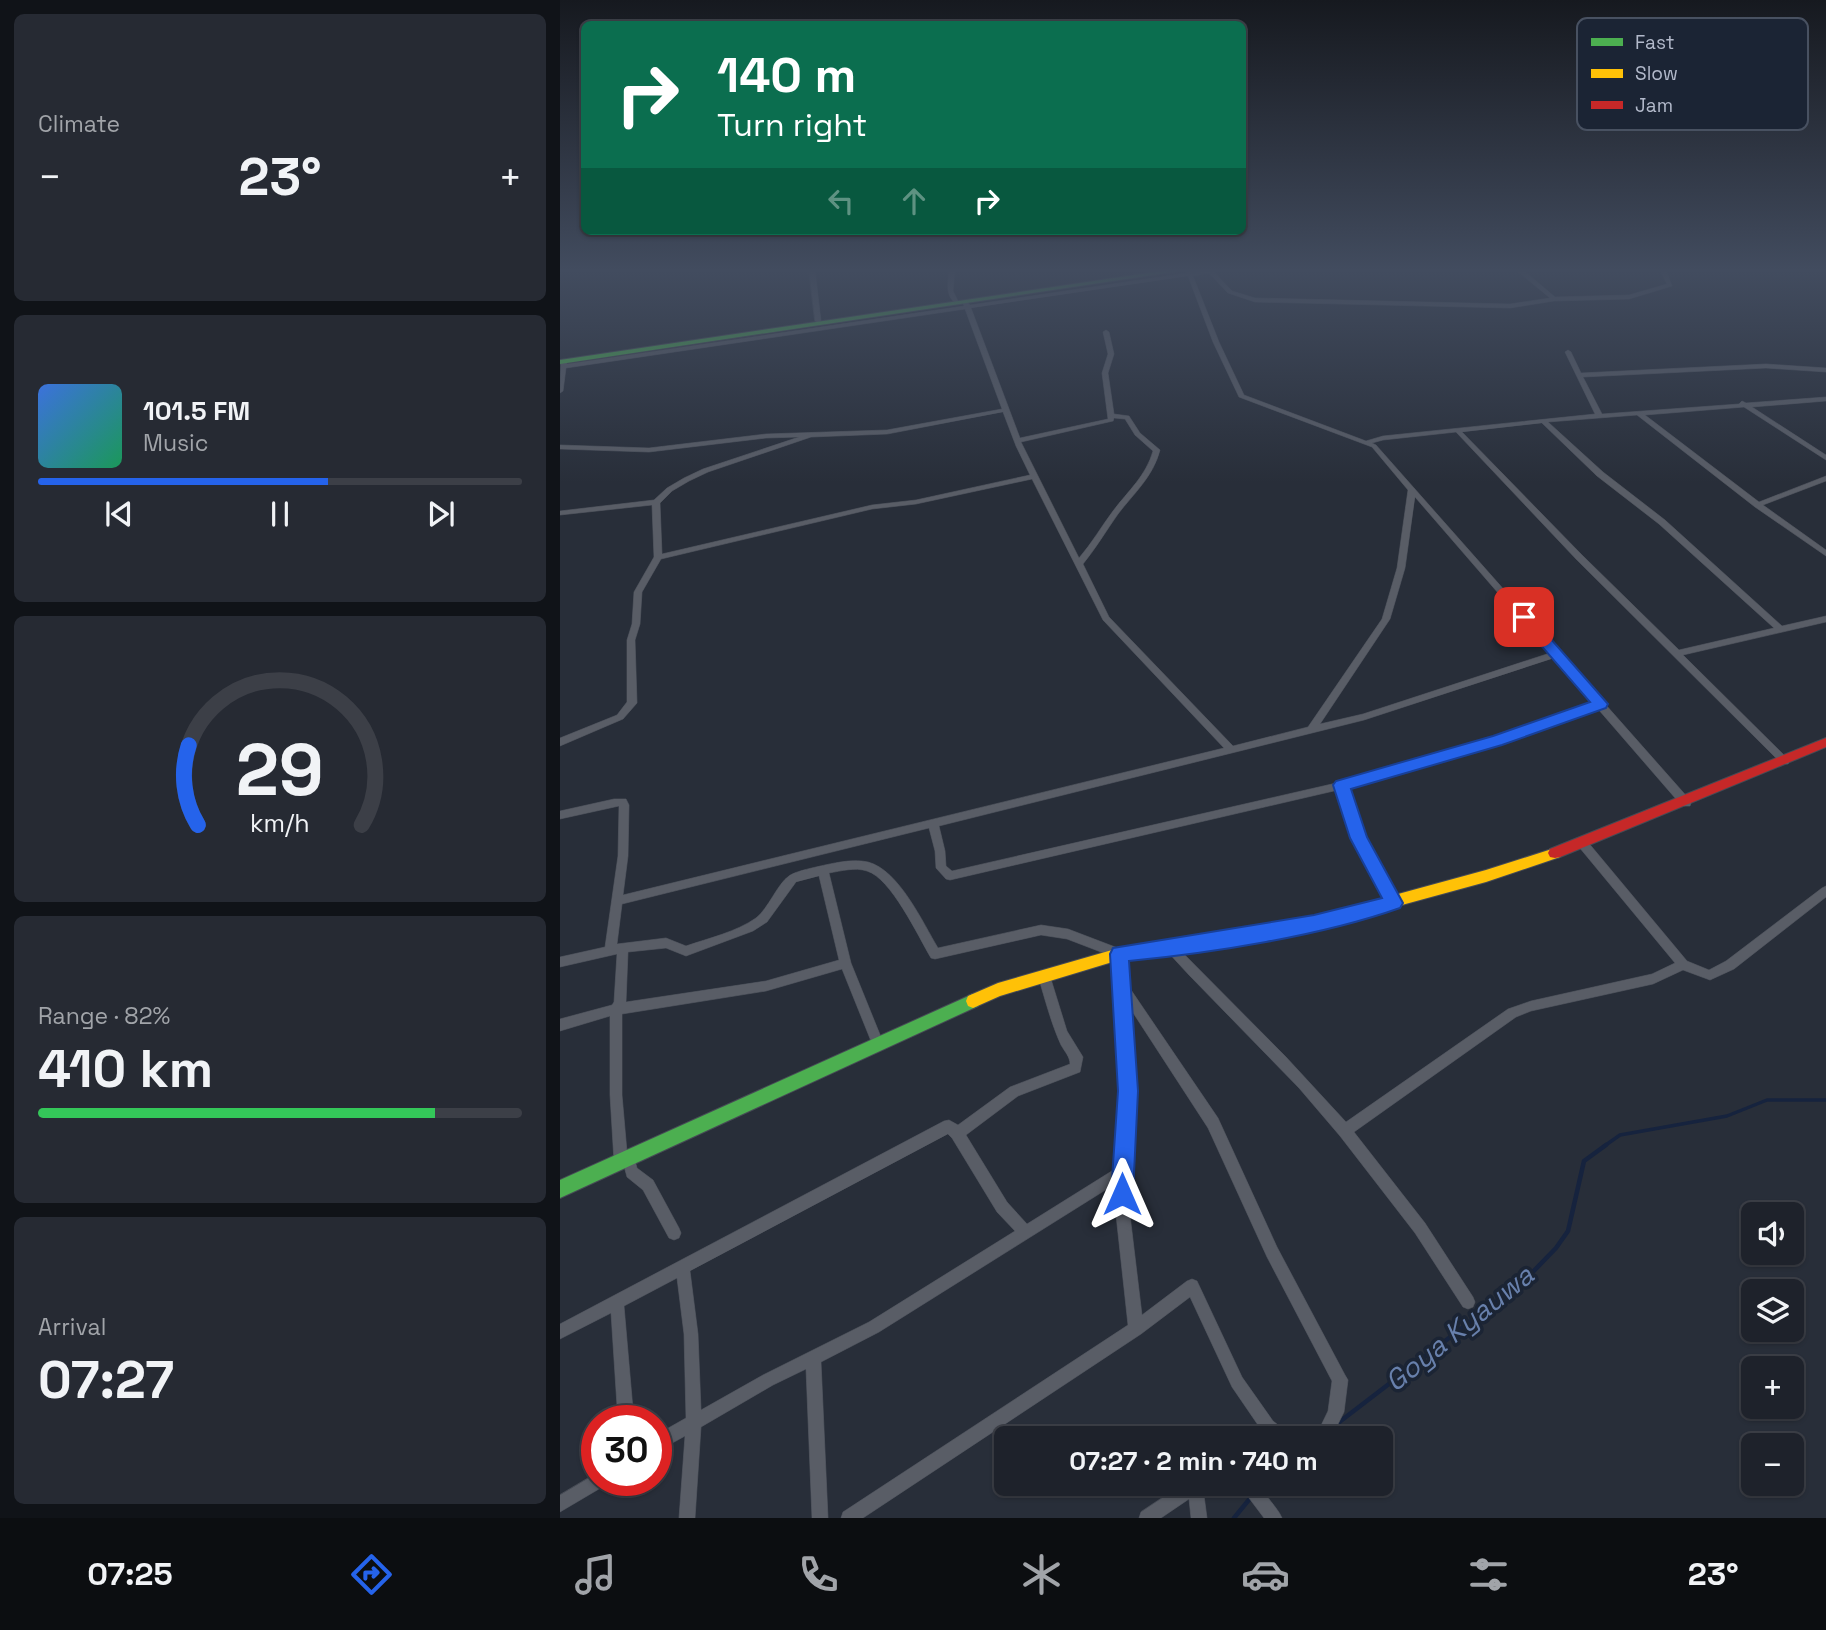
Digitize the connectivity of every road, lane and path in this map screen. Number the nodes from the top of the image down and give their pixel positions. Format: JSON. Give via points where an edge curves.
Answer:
{"nodes":[{"id":1,"x":697,"y":341,"type":"edge"},
{"id":2,"x":713,"y":341,"type":"edge"},
{"id":3,"x":978,"y":341,"type":"edge"},
{"id":4,"x":1108,"y":341,"type":"edge"},
{"id":5,"x":1216,"y":341,"type":"edge"},
{"id":6,"x":1569,"y":352,"type":"dead end"},
{"id":7,"x":562,"y":363,"type":"edge"},
{"id":8,"x":1826,"y":370,"type":"edge"},
{"id":9,"x":1580,"y":375,"type":"junction"},
{"id":10,"x":560,"y":391,"type":"edge"},
{"id":11,"x":1826,"y":399,"type":"edge"},
{"id":12,"x":1742,"y":403,"type":"junction"},
{"id":13,"x":1005,"y":410,"type":"junction"},
{"id":14,"x":1640,"y":414,"type":"junction"},
{"id":15,"x":1599,"y":415,"type":"junction"},
{"id":16,"x":1112,"y":416,"type":"junction"},
{"id":17,"x":1543,"y":421,"type":"junction"},
{"id":18,"x":1457,"y":430,"type":"junction"},
{"id":19,"x":808,"y":436,"type":"junction"},
{"id":20,"x":1017,"y":441,"type":"junction"},
{"id":21,"x":1368,"y":442,"type":"junction"},
{"id":22,"x":560,"y":447,"type":"edge"},
{"id":23,"x":1826,"y":458,"type":"edge"},
{"id":24,"x":1034,"y":476,"type":"junction"},
{"id":25,"x":1826,"y":478,"type":"edge"},
{"id":26,"x":1412,"y":490,"type":"junction"},
{"id":27,"x":656,"y":502,"type":"junction"},
{"id":28,"x":1758,"y":505,"type":"junction"},
{"id":29,"x":560,"y":513,"type":"edge"},
{"id":30,"x":1826,"y":554,"type":"edge"},
{"id":31,"x":658,"y":558,"type":"junction"},
{"id":32,"x":1079,"y":563,"type":"junction"},
{"id":33,"x":1826,"y":619,"type":"edge"},
{"id":34,"x":1781,"y":631,"type":"junction"},
{"id":35,"x":1557,"y":654,"type":"junction"},
{"id":36,"x":1676,"y":654,"type":"junction"},
{"id":37,"x":1601,"y":704,"type":"junction"},
{"id":38,"x":1310,"y":730,"type":"junction"},
{"id":39,"x":560,"y":742,"type":"edge"},
{"id":40,"x":1826,"y":742,"type":"edge"},
{"id":41,"x":1232,"y":750,"type":"junction"},
{"id":42,"x":1785,"y":761,"type":"junction"},
{"id":43,"x":1341,"y":785,"type":"junction"},
{"id":44,"x":1686,"y":803,"type":"junction"},
{"id":45,"x":560,"y":815,"type":"edge"},
{"id":46,"x":933,"y":824,"type":"junction"},
{"id":47,"x":1583,"y":844,"type":"junction"},
{"id":48,"x":790,"y":859,"type":"junction"},
{"id":49,"x":823,"y":871,"type":"junction"},
{"id":50,"x":792,"y":879,"type":"junction"},
{"id":51,"x":1826,"y":891,"type":"edge"},
{"id":52,"x":616,"y":901,"type":"junction"},
{"id":53,"x":1394,"y":903,"type":"junction"},
{"id":54,"x":623,"y":948,"type":"junction"},
{"id":55,"x":1171,"y":949,"type":"junction"},
{"id":56,"x":610,"y":951,"type":"junction"},
{"id":57,"x":1119,"y":954,"type":"junction"},
{"id":58,"x":560,"y":962,"type":"edge"},
{"id":59,"x":845,"y":963,"type":"junction"},
{"id":60,"x":1683,"y":965,"type":"junction"},
{"id":61,"x":1044,"y":976,"type":"junction"},
{"id":62,"x":1124,"y":987,"type":"junction"},
{"id":63,"x":616,"y":1009,"type":"junction"},
{"id":64,"x":560,"y":1025,"type":"edge"},
{"id":65,"x":877,"y":1042,"type":"junction"},
{"id":66,"x":1345,"y":1131,"type":"junction"},
{"id":67,"x":957,"y":1133,"type":"junction"},
{"id":68,"x":624,"y":1160,"type":"junction"},
{"id":69,"x":1121,"y":1173,"type":"junction"},
{"id":70,"x":560,"y":1189,"type":"edge"},
{"id":71,"x":1024,"y":1231,"type":"junction"},
{"id":72,"x":674,"y":1233,"type":"dead end"},
{"id":73,"x":683,"y":1269,"type":"junction"},
{"id":74,"x":1468,"y":1302,"type":"dead end"},
{"id":75,"x":617,"y":1303,"type":"junction"},
{"id":76,"x":1136,"y":1329,"type":"junction"},
{"id":77,"x":560,"y":1332,"type":"edge"},
{"id":78,"x":813,"y":1360,"type":"junction"},
{"id":79,"x":625,"y":1405,"type":"edge"},
{"id":80,"x":694,"y":1420,"type":"junction"},
{"id":81,"x":1268,"y":1426,"type":"edge"},
{"id":82,"x":1329,"y":1426,"type":"edge"},
{"id":83,"x":672,"y":1434,"type":"edge"},
{"id":84,"x":581,"y":1491,"type":"edge"},
{"id":85,"x":1180,"y":1496,"type":"edge"},
{"id":86,"x":1197,"y":1496,"type":"edge"},
{"id":87,"x":1258,"y":1496,"type":"edge"},
{"id":88,"x":560,"y":1504,"type":"edge"},
{"id":89,"x":687,"y":1518,"type":"edge"},
{"id":90,"x":820,"y":1518,"type":"edge"},
{"id":91,"x":849,"y":1518,"type":"edge"},
{"id":92,"x":1147,"y":1518,"type":"edge"},
{"id":93,"x":1199,"y":1518,"type":"edge"},
{"id":94,"x":1274,"y":1518,"type":"edge"}],
"edges":[{"from":1,"to":7,"type":"main road"},
{"from":2,"to":7,"type":"main road"},
{"from":3,"to":13,"type":"street"},
{"from":4,"to":16,"type":"street","via":[[1111,354],[1105,373]]},
{"from":5,"to":21,"type":"street","via":[[1241,396]]},
{"from":6,"to":9,"type":"street"},
{"from":7,"to":10,"type":"street"},
{"from":8,"to":9,"type":"street","via":[[1766,366]]},
{"from":9,"to":15,"type":"street"},
{"from":11,"to":12,"type":"street"},
{"from":12,"to":14,"type":"street"},
{"from":12,"to":23,"type":"street"},
{"from":13,"to":19,"type":"street","via":[[887,432]]},
{"from":13,"to":20,"type":"street"},
{"from":14,"to":15,"type":"street"},
{"from":14,"to":28,"type":"street"},
{"from":15,"to":17,"type":"street"},
{"from":16,"to":20,"type":"street","via":[[1099,425]]},
{"from":16,"to":32,"type":"street","via":[[1127,417],[1157,450],[1156,457],[1136,492]]},
{"from":17,"to":18,"type":"street"},
{"from":17,"to":34,"type":"street"},
{"from":18,"to":21,"type":"street"},
{"from":18,"to":36,"type":"street"},
{"from":19,"to":22,"type":"street","via":[[766,436],[649,450]]},
{"from":19,"to":27,"type":"street","via":[[682,482]]},
{"from":20,"to":24,"type":"street"},
{"from":21,"to":26,"type":"street"},
{"from":24,"to":31,"type":"street","via":[[872,507]]},
{"from":24,"to":32,"type":"street"},
{"from":25,"to":28,"type":"street"},
{"from":26,"to":35,"type":"street"},
{"from":26,"to":38,"type":"street","via":[[1401,568],[1386,619]]},
{"from":27,"to":29,"type":"street"},
{"from":27,"to":31,"type":"street"},
{"from":28,"to":30,"type":"street"},
{"from":31,"to":39,"type":"street","via":[[638,592],[631,640],[632,703],[620,717]]},
{"from":32,"to":41,"type":"street","via":[[1106,618]]},
{"from":33,"to":34,"type":"street"},
{"from":34,"to":36,"type":"street"},
{"from":35,"to":37,"type":"street"},
{"from":35,"to":38,"type":"street"},
{"from":36,"to":42,"type":"street"},
{"from":37,"to":43,"type":"street","via":[[1497,741]]},
{"from":37,"to":44,"type":"street"},
{"from":38,"to":41,"type":"street"},
{"from":40,"to":42,"type":"main road"},
{"from":41,"to":46,"type":"street"},
{"from":42,"to":44,"type":"main road"},
{"from":43,"to":46,"type":"street","via":[[950,876],[940,868]]},
{"from":43,"to":53,"type":"street","via":[[1358,838]]},
{"from":44,"to":47,"type":"main road"},
{"from":45,"to":52,"type":"street","via":[[622,802],[623,856]]},
{"from":46,"to":48,"type":"street"},
{"from":47,"to":53,"type":"main road"},
{"from":47,"to":60,"type":"street"},
{"from":48,"to":50,"type":"street"},
{"from":48,"to":52,"type":"street"},
{"from":49,"to":50,"type":"street"},
{"from":49,"to":57,"type":"street","via":[[868,867],[878,872],[909,909],[935,954],[1041,930],[1068,934]]},
{"from":49,"to":59,"type":"street"},
{"from":50,"to":54,"type":"street","via":[[763,919],[749,928],[686,951],[666,943]]},
{"from":51,"to":60,"type":"street","via":[[1730,965],[1710,975]]},
{"from":52,"to":56,"type":"street"},
{"from":53,"to":55,"type":"main road"},
{"from":54,"to":56,"type":"street"},
{"from":54,"to":63,"type":"street"},
{"from":55,"to":57,"type":"main road"},
{"from":55,"to":66,"type":"street","via":[[1294,1072]]},
{"from":56,"to":58,"type":"street"},
{"from":57,"to":61,"type":"main road"},
{"from":57,"to":62,"type":"street"},
{"from":59,"to":63,"type":"street","via":[[766,986]]},
{"from":59,"to":65,"type":"street"},
{"from":60,"to":66,"type":"street","via":[[1653,979],[1512,1013]]},
{"from":61,"to":65,"type":"main road","via":[[998,990]]},
{"from":61,"to":67,"type":"street","via":[[1063,1033],[1077,1057],[1076,1069],[1014,1091]]},
{"from":62,"to":69,"type":"street","via":[[1128,1091]]},
{"from":62,"to":82,"type":"street","via":[[1213,1123],[1272,1252],[1340,1380],[1336,1412]]},
{"from":63,"to":64,"type":"street"},
{"from":63,"to":68,"type":"street","via":[[616,1095]]},
{"from":65,"to":68,"type":"main road"},
{"from":66,"to":74,"type":"street","via":[[1420,1228]]},
{"from":67,"to":71,"type":"street","via":[[1003,1207]]},
{"from":67,"to":73,"type":"street","via":[[949,1126]]},
{"from":68,"to":70,"type":"main road"},
{"from":68,"to":72,"type":"street","via":[[648,1185]]},
{"from":69,"to":71,"type":"street"},
{"from":69,"to":76,"type":"street"},
{"from":71,"to":78,"type":"street","via":[[885,1321]]},
{"from":73,"to":75,"type":"street"},
{"from":73,"to":80,"type":"street"},
{"from":75,"to":77,"type":"street"},
{"from":75,"to":79,"type":"street"},
{"from":76,"to":81,"type":"street","via":[[1192,1286],[1237,1382]]},
{"from":76,"to":91,"type":"street"},
{"from":78,"to":80,"type":"street"},
{"from":78,"to":90,"type":"street"},
{"from":80,"to":83,"type":"street"},
{"from":80,"to":89,"type":"street"},
{"from":84,"to":88,"type":"street"},
{"from":85,"to":92,"type":"street"},
{"from":86,"to":93,"type":"street"},
{"from":87,"to":94,"type":"street"}]}
